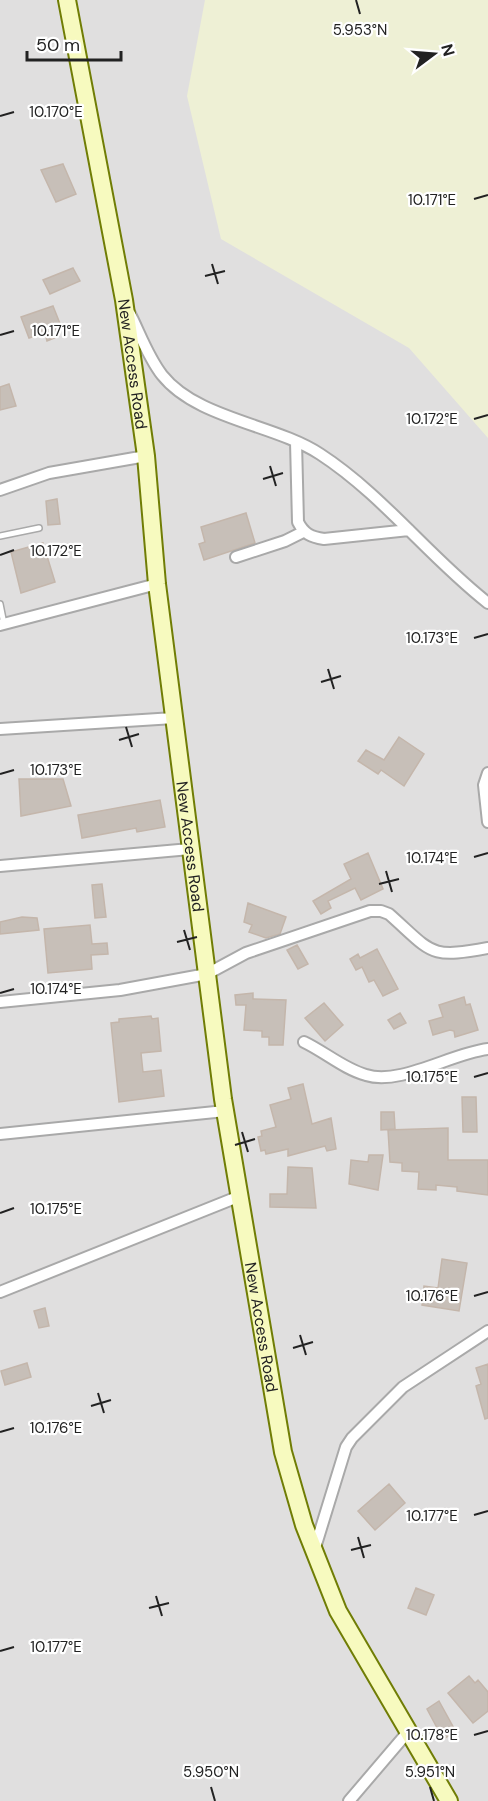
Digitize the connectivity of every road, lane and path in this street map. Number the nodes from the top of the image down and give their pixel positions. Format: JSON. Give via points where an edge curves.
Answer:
{"nodes":[{"id":1,"x":67,"y":0,"type":"edge"},
{"id":2,"x":124,"y":300,"type":"junction"},
{"id":3,"x":296,"y":442,"type":"junction"},
{"id":4,"x":146,"y":456,"type":"junction"},
{"id":5,"x":0,"y":490,"type":"edge"},
{"id":6,"x":39,"y":528,"type":"dead end"},
{"id":7,"x":409,"y":530,"type":"junction"},
{"id":8,"x":303,"y":532,"type":"junction"},
{"id":9,"x":0,"y":536,"type":"edge"},
{"id":10,"x":236,"y":557,"type":"dead end"},
{"id":11,"x":158,"y":584,"type":"junction"},
{"id":12,"x":488,"y":603,"type":"edge"},
{"id":13,"x":0,"y":604,"type":"edge"},
{"id":14,"x":2,"y":624,"type":"edge"},
{"id":15,"x":174,"y":718,"type":"junction"},
{"id":16,"x":0,"y":729,"type":"edge"},
{"id":17,"x":488,"y":773,"type":"edge"},
{"id":18,"x":488,"y":822,"type":"edge"},
{"id":19,"x":190,"y":849,"type":"junction"},
{"id":20,"x":0,"y":866,"type":"edge"},
{"id":21,"x":488,"y":948,"type":"edge"},
{"id":22,"x":207,"y":974,"type":"junction"},
{"id":23,"x":0,"y":1002,"type":"edge"},
{"id":24,"x":304,"y":1042,"type":"dead end"},
{"id":25,"x":488,"y":1049,"type":"edge"},
{"id":26,"x":225,"y":1111,"type":"junction"},
{"id":27,"x":0,"y":1134,"type":"edge"},
{"id":28,"x":240,"y":1196,"type":"junction"},
{"id":29,"x":0,"y":1292,"type":"edge"},
{"id":30,"x":488,"y":1331,"type":"edge"},
{"id":31,"x":313,"y":1552,"type":"junction"},
{"id":32,"x":407,"y":1733,"type":"junction"},
{"id":33,"x":349,"y":1801,"type":"edge"},
{"id":34,"x":449,"y":1801,"type":"edge"}],
"edges":[{"from":1,"to":2,"type":"main road","name":"New Access Road"},
{"from":2,"to":3,"type":"street","via":[[163,376],[190,400]]},
{"from":2,"to":4,"type":"main road","name":"New Access Road"},
{"from":3,"to":7,"type":"street","via":[[320,454]]},
{"from":3,"to":8,"type":"street","via":[[298,522]]},
{"from":4,"to":5,"type":"street","via":[[49,473]]},
{"from":4,"to":11,"type":"main road","name":"New Access Road"},
{"from":6,"to":9,"type":"lane"},
{"from":7,"to":8,"type":"street","via":[[324,539]]},
{"from":7,"to":12,"type":"street","via":[[454,576]]},
{"from":8,"to":10,"type":"street"},
{"from":11,"to":14,"type":"street"},
{"from":11,"to":15,"type":"main road","name":"New Access Road"},
{"from":13,"to":14,"type":"lane"},
{"from":15,"to":16,"type":"street"},
{"from":15,"to":19,"type":"main road","name":"New Access Road"},
{"from":17,"to":18,"type":"street","via":[[484,785]]},
{"from":19,"to":20,"type":"street"},
{"from":19,"to":22,"type":"main road","name":"New Access Road"},
{"from":21,"to":22,"type":"street","via":[[439,954],[389,914],[370,911],[246,953]]},
{"from":22,"to":23,"type":"street","via":[[120,990]]},
{"from":22,"to":26,"type":"main road","name":"New Access Road"},
{"from":24,"to":25,"type":"street","via":[[354,1070],[378,1077]]},
{"from":26,"to":27,"type":"street"},
{"from":26,"to":28,"type":"main road","name":"New Access Road"},
{"from":28,"to":29,"type":"street"},
{"from":28,"to":31,"type":"main road","name":"New Access Road","via":[[283,1452]]},
{"from":30,"to":31,"type":"street","via":[[403,1387],[352,1438]]},
{"from":31,"to":32,"type":"main road","name":"New Access Road","via":[[338,1611]]},
{"from":32,"to":33,"type":"street"},
{"from":32,"to":34,"type":"main road","name":"New Access Road"}]}
